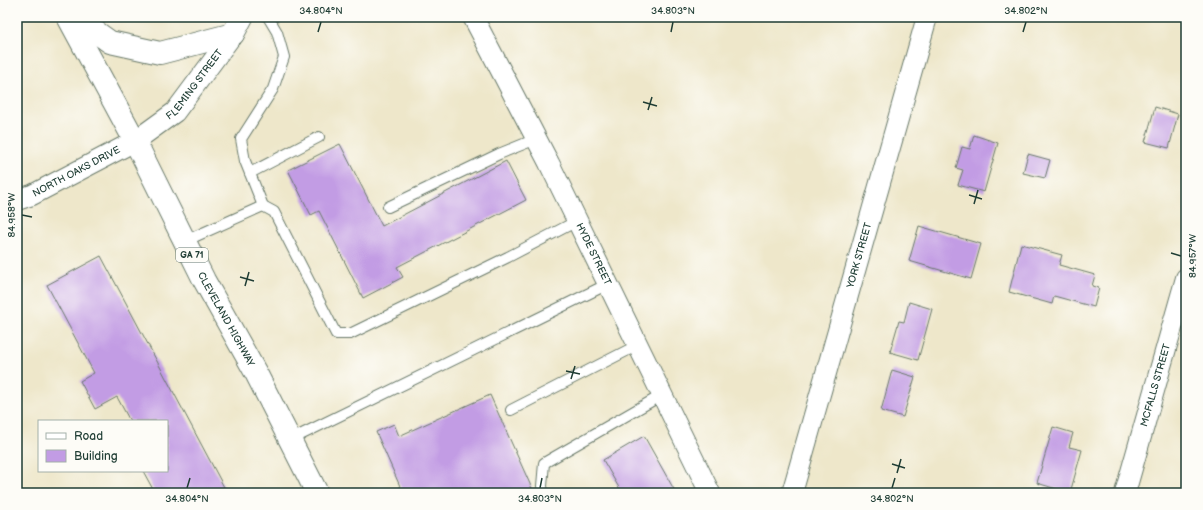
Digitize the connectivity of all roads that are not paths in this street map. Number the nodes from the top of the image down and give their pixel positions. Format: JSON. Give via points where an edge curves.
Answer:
{"nodes":[{"id":1,"x":68,"y":17,"type":"edge"},
{"id":2,"x":75,"y":17,"type":"edge"},
{"id":3,"x":268,"y":17,"type":"edge"},
{"id":4,"x":473,"y":17,"type":"edge"},
{"id":5,"x":927,"y":17,"type":"edge"},
{"id":6,"x":237,"y":26,"type":"edge"},
{"id":7,"x":319,"y":137,"type":"dead end"},
{"id":8,"x":536,"y":139,"type":"junction"},
{"id":9,"x":135,"y":141,"type":"junction"},
{"id":10,"x":250,"y":173,"type":"junction"},
{"id":11,"x":17,"y":200,"type":"edge"},
{"id":12,"x":262,"y":206,"type":"junction"},
{"id":13,"x":388,"y":207,"type":"dead end"},
{"id":14,"x":577,"y":221,"type":"junction"},
{"id":15,"x":184,"y":241,"type":"junction"},
{"id":16,"x":1186,"y":278,"type":"edge"},
{"id":17,"x":608,"y":284,"type":"junction"},
{"id":18,"x":638,"y":345,"type":"junction"},
{"id":19,"x":662,"y":395,"type":"junction"},
{"id":20,"x":511,"y":410,"type":"dead end"},
{"id":21,"x":290,"y":440,"type":"junction"},
{"id":22,"x":317,"y":493,"type":"edge"},
{"id":23,"x":543,"y":493,"type":"edge"},
{"id":24,"x":710,"y":493,"type":"edge"},
{"id":25,"x":792,"y":493,"type":"edge"},
{"id":26,"x":1125,"y":493,"type":"edge"}],
"edges":[{"from":1,"to":9,"type":"main road","name":"CLEVELAND HIGHWAY","number":"GA 71"},
{"from":2,"to":6,"type":"main road","via":[[110,42],[160,53]]},
{"from":3,"to":10,"type":"lane","via":[[284,56],[272,89],[241,139]]},
{"from":4,"to":8,"type":"street","name":"HYDE STREET"},
{"from":5,"to":25,"type":"street","name":"YORK STREET"},
{"from":6,"to":9,"type":"street","name":"FLEMING STREET","via":[[175,112]]},
{"from":7,"to":10,"type":"lane"},
{"from":8,"to":13,"type":"lane"},
{"from":8,"to":14,"type":"street","name":"HYDE STREET"},
{"from":9,"to":11,"type":"street","name":"NORTH OAKS DRIVE","via":[[32,195]]},
{"from":9,"to":15,"type":"main road","name":"CLEVELAND HIGHWAY","number":"GA 71"},
{"from":10,"to":12,"type":"lane"},
{"from":12,"to":14,"type":"lane","via":[[274,212],[336,334],[350,334]]},
{"from":12,"to":15,"type":"lane"},
{"from":14,"to":17,"type":"street","name":"HYDE STREET"},
{"from":15,"to":21,"type":"main road","name":"CLEVELAND HIGHWAY","number":"GA 71"},
{"from":16,"to":26,"type":"street","name":"MCFALLS STREET"},
{"from":17,"to":18,"type":"street","name":"HYDE STREET"},
{"from":17,"to":21,"type":"lane"},
{"from":18,"to":19,"type":"street","name":"HYDE STREET"},
{"from":18,"to":20,"type":"lane"},
{"from":19,"to":23,"type":"lane","via":[[544,463]]},
{"from":19,"to":24,"type":"street","name":"HYDE STREET"},
{"from":21,"to":22,"type":"main road","name":"CLEVELAND HIGHWAY","number":"GA 71"}]}
